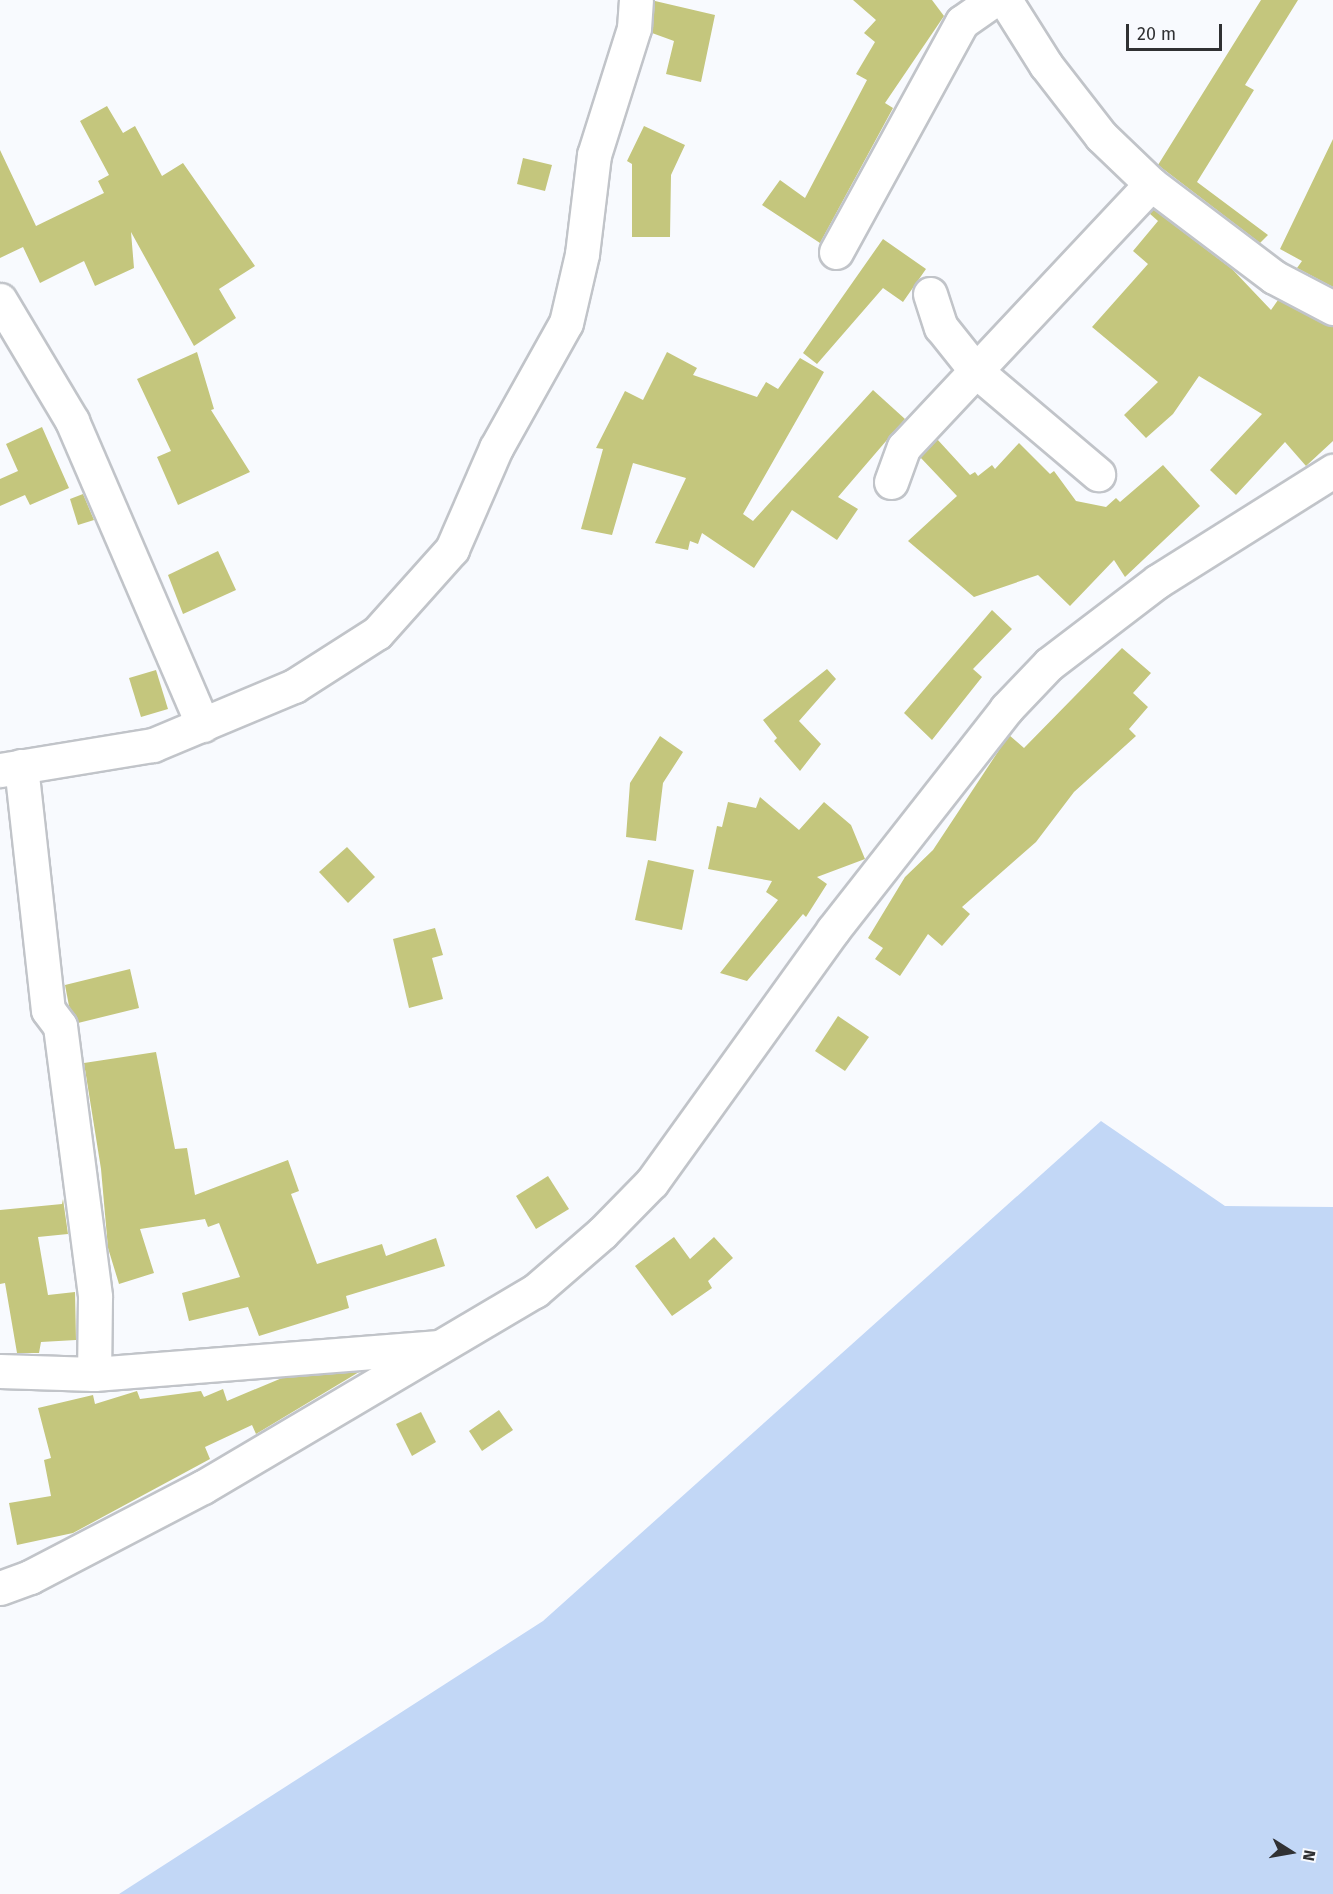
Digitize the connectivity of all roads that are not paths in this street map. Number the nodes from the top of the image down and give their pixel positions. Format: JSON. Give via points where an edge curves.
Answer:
{"nodes":[{"id":1,"x":636,"y":0,"type":"edge"},
{"id":2,"x":993,"y":0,"type":"edge"},
{"id":3,"x":1005,"y":0,"type":"edge"},
{"id":4,"x":1151,"y":184,"type":"junction"},
{"id":5,"x":836,"y":252,"type":"dead end"},
{"id":6,"x":930,"y":294,"type":"dead end"},
{"id":7,"x":0,"y":300,"type":"edge"},
{"id":8,"x":1333,"y":308,"type":"edge"},
{"id":9,"x":976,"y":371,"type":"junction"},
{"id":10,"x":1333,"y":471,"type":"edge"},
{"id":11,"x":1098,"y":474,"type":"dead end"},
{"id":12,"x":891,"y":482,"type":"dead end"},
{"id":13,"x":203,"y":725,"type":"junction"},
{"id":14,"x":11,"y":768,"type":"edge"},
{"id":15,"x":436,"y":1347,"type":"junction"},
{"id":16,"x":0,"y":1371,"type":"edge"},
{"id":17,"x":94,"y":1374,"type":"junction"},
{"id":18,"x":0,"y":1588,"type":"edge"}],
"edges":[{"from":1,"to":13,"type":"street","via":[[634,28],[594,155],[582,254],[566,323],[496,448],[452,549],[377,633],[294,686]]},
{"from":2,"to":5,"type":"street","via":[[962,21]]},
{"from":3,"to":4,"type":"street","via":[[1046,65],[1101,136]]},
{"from":4,"to":8,"type":"street","via":[[1274,277]]},
{"from":4,"to":9,"type":"street"},
{"from":6,"to":9,"type":"street","via":[[941,327]]},
{"from":7,"to":13,"type":"street","via":[[72,421]]},
{"from":9,"to":11,"type":"street"},
{"from":9,"to":12,"type":"street","via":[[904,447]]},
{"from":10,"to":15,"type":"street","via":[[1158,581],[1049,664],[1006,709],[833,930],[652,1182],[602,1233],[535,1291]]},
{"from":13,"to":14,"type":"street","via":[[153,745]]},
{"from":14,"to":17,"type":"street","via":[[48,1010],[60,1026],[95,1297]]},
{"from":15,"to":17,"type":"street"},
{"from":15,"to":18,"type":"street","via":[[203,1487],[30,1577]]},
{"from":16,"to":17,"type":"street"}]}
